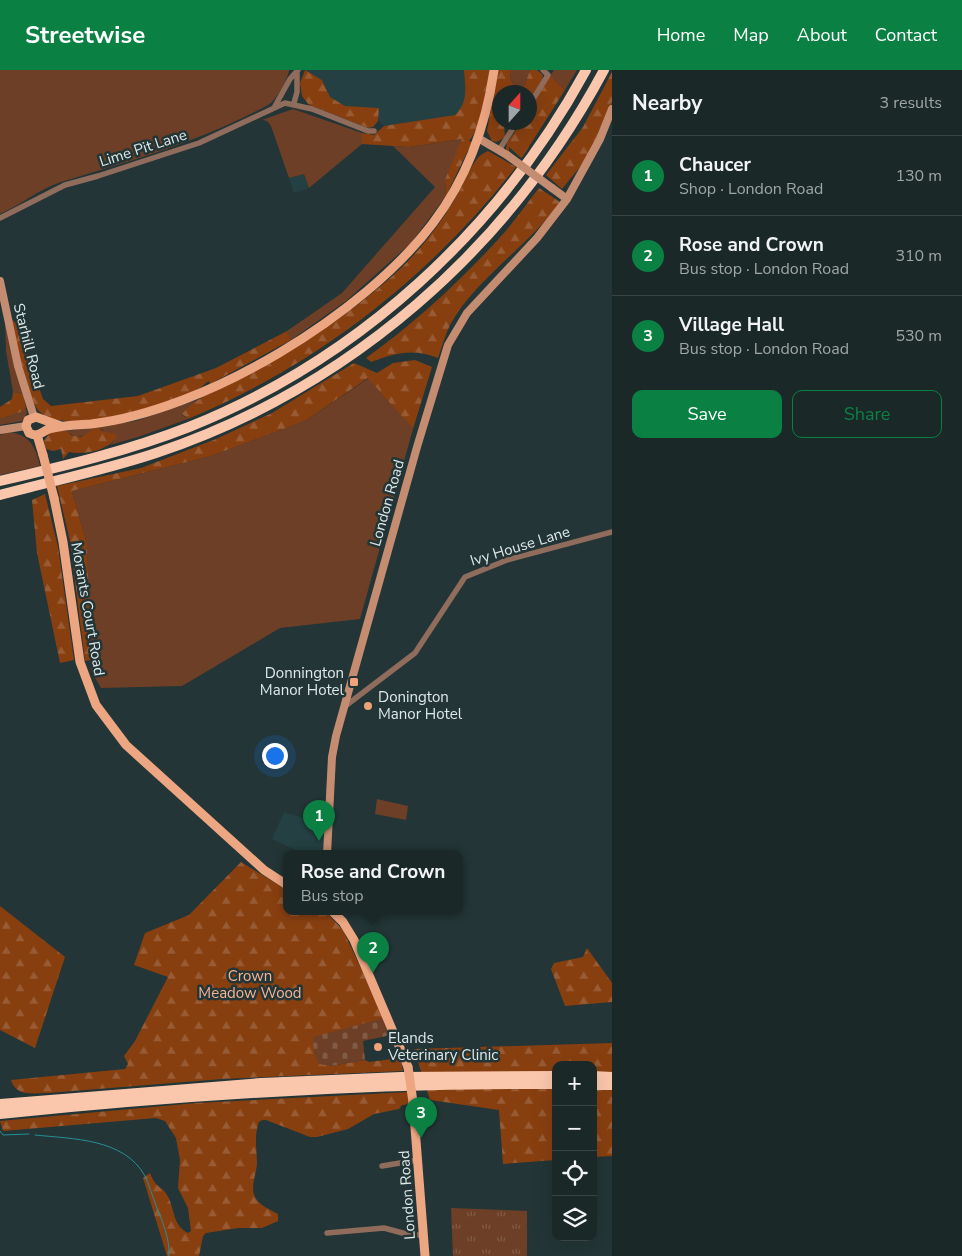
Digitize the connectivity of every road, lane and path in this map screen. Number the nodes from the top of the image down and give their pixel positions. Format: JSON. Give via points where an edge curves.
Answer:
{"nodes":[{"id":1,"x":494,"y":70,"type":"edge"},
{"id":2,"x":543,"y":70,"type":"edge"},
{"id":3,"x":586,"y":70,"type":"edge"},
{"id":4,"x":604,"y":70,"type":"edge"},
{"id":5,"x":297,"y":71,"type":"edge"},
{"id":6,"x":537,"y":93,"type":"edge"},
{"id":7,"x":294,"y":104,"type":"junction"},
{"id":8,"x":275,"y":107,"type":"junction"},
{"id":9,"x":612,"y":109,"type":"edge"},
{"id":10,"x":513,"y":130,"type":"edge"},
{"id":11,"x":374,"y":131,"type":"dead end"},
{"id":12,"x":478,"y":138,"type":"junction"},
{"id":13,"x":499,"y":150,"type":"junction"},
{"id":14,"x":567,"y":199,"type":"junction"},
{"id":15,"x":0,"y":218,"type":"edge"},
{"id":16,"x":0,"y":281,"type":"edge"},
{"id":17,"x":37,"y":418,"type":"junction"},
{"id":18,"x":26,"y":426,"type":"junction"},
{"id":19,"x":61,"y":426,"type":"junction"},
{"id":20,"x":0,"y":430,"type":"edge"},
{"id":21,"x":40,"y":434,"type":"junction"},
{"id":22,"x":0,"y":481,"type":"edge"},
{"id":23,"x":0,"y":494,"type":"edge"},
{"id":24,"x":612,"y":532,"type":"edge"},
{"id":25,"x":344,"y":707,"type":"junction"},
{"id":26,"x":327,"y":850,"type":"edge"},
{"id":27,"x":283,"y":882,"type":"edge"},
{"id":28,"x":336,"y":915,"type":"edge"},
{"id":29,"x":552,"y":1076,"type":"edge"},
{"id":30,"x":597,"y":1076,"type":"edge"},
{"id":31,"x":612,"y":1076,"type":"edge"},
{"id":32,"x":552,"y":1084,"type":"edge"},
{"id":33,"x":597,"y":1085,"type":"edge"},
{"id":34,"x":612,"y":1085,"type":"edge"},
{"id":35,"x":0,"y":1104,"type":"edge"},
{"id":36,"x":0,"y":1114,"type":"edge"},
{"id":37,"x":418,"y":1160,"type":"junction"},
{"id":38,"x":382,"y":1166,"type":"dead end"},
{"id":39,"x":327,"y":1233,"type":"dead end"},
{"id":40,"x":423,"y":1235,"type":"junction"},
{"id":41,"x":425,"y":1256,"type":"edge"}],
"edges":[{"from":1,"to":12,"type":"main road","via":[[486,115]]},
{"from":2,"to":6,"type":"street","via":[[548,75]]},
{"from":3,"to":22,"type":"highway","via":[[539,147],[482,220],[425,278],[338,346],[268,389],[190,426],[111,453]]},
{"from":4,"to":23,"type":"highway","via":[[554,153],[503,219],[425,298],[354,354],[283,397],[194,438],[135,459]]},
{"from":5,"to":7,"type":"street"},
{"from":5,"to":8,"type":"street"},
{"from":7,"to":8,"type":"street","name":"Lime Pit Lane"},
{"from":7,"to":11,"type":"street"},
{"from":8,"to":15,"type":"street","name":"Lime Pit Lane","via":[[199,143],[65,184]]},
{"from":9,"to":14,"type":"street","name":"London Road","via":[[600,140]]},
{"from":10,"to":13,"type":"street"},
{"from":12,"to":13,"type":"street"},
{"from":12,"to":19,"type":"main road","via":[[448,201],[417,244],[385,276],[330,318],[246,370],[173,404],[121,419]]},
{"from":13,"to":14,"type":"street","bridge":true},
{"from":14,"to":25,"type":"street","name":"London Road","via":[[537,238],[467,314],[448,345]]},
{"from":16,"to":17,"type":"street","name":"Starhill Road","via":[[18,366]]},
{"from":17,"to":18,"type":"main road","via":[[28,420]]},
{"from":17,"to":19,"type":"main road"},
{"from":17,"to":21,"type":"main road","via":[[44,426]]},
{"from":18,"to":20,"type":"street"},
{"from":18,"to":21,"type":"main road","via":[[29,433]]},
{"from":19,"to":21,"type":"main road"},
{"from":21,"to":27,"type":"main road","name":"Morants Court Road","bridge":true,"via":[[63,542],[80,662],[89,690],[104,718],[126,745],[264,870]]},
{"from":24,"to":25,"type":"street","name":"Ivy House Lane","via":[[507,560],[465,577],[415,653]]},
{"from":25,"to":26,"type":"street","name":"London Road","via":[[332,757]]},
{"from":28,"to":37,"type":"main road","name":"London Road","bridge":true,"via":[[354,940],[408,1067]]},
{"from":29,"to":35,"type":"highway","via":[[401,1077],[261,1083]]},
{"from":30,"to":31,"type":"highway"},
{"from":32,"to":36,"type":"highway","via":[[284,1091]]},
{"from":33,"to":34,"type":"highway"},
{"from":37,"to":38,"type":"street"},
{"from":37,"to":40,"type":"main road","name":"London Road"},
{"from":39,"to":40,"type":"street","via":[[384,1228]]},
{"from":40,"to":41,"type":"main road","name":"London Road"}]}
